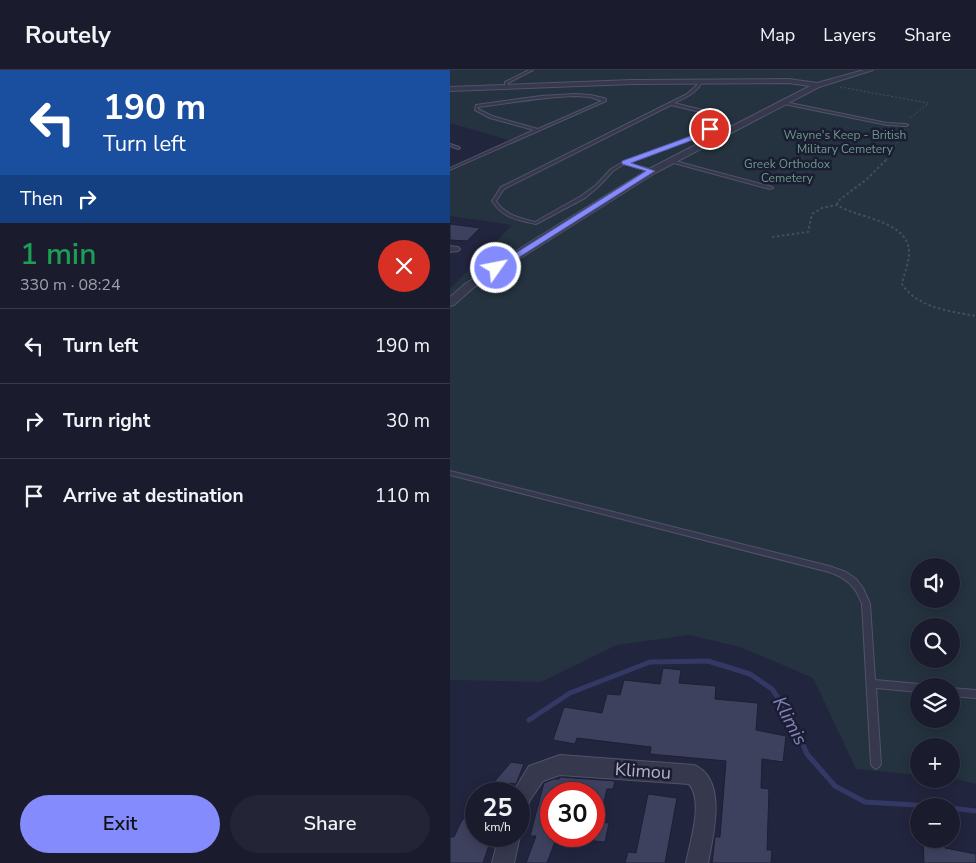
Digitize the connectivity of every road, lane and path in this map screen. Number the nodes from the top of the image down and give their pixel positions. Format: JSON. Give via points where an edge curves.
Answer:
{"nodes":[{"id":1,"x":531,"y":70,"type":"edge"},
{"id":2,"x":870,"y":70,"type":"edge"},
{"id":3,"x":700,"y":81,"type":"junction"},
{"id":4,"x":834,"y":81,"type":"junction"},
{"id":5,"x":506,"y":85,"type":"junction"},
{"id":6,"x":817,"y":85,"type":"junction"},
{"id":7,"x":450,"y":89,"type":"edge"},
{"id":8,"x":780,"y":102,"type":"junction"},
{"id":9,"x":672,"y":104,"type":"junction"},
{"id":10,"x":906,"y":125,"type":"junction"},
{"id":11,"x":537,"y":130,"type":"junction"},
{"id":12,"x":450,"y":146,"type":"edge"},
{"id":13,"x":458,"y":148,"type":"dead end"},
{"id":14,"x":671,"y":161,"type":"junction"},
{"id":15,"x":624,"y":163,"type":"junction"},
{"id":16,"x":450,"y":169,"type":"edge"},
{"id":17,"x":652,"y":171,"type":"junction"},
{"id":18,"x":771,"y":188,"type":"dead end"},
{"id":19,"x":837,"y":205,"type":"junction"},
{"id":20,"x":772,"y":237,"type":"dead end"},
{"id":21,"x":450,"y":303,"type":"edge"},
{"id":22,"x":976,"y":316,"type":"edge"},
{"id":23,"x":450,"y":473,"type":"edge"},
{"id":24,"x":872,"y":684,"type":"junction"},
{"id":25,"x":910,"y":687,"type":"edge"},
{"id":26,"x":960,"y":693,"type":"edge"},
{"id":27,"x":976,"y":694,"type":"edge"},
{"id":28,"x":876,"y":764,"type":"dead end"},
{"id":29,"x":530,"y":782,"type":"edge"},
{"id":30,"x":507,"y":847,"type":"edge"},
{"id":31,"x":503,"y":863,"type":"edge"},
{"id":32,"x":697,"y":863,"type":"edge"}],
"edges":[{"from":1,"to":5,"type":"lane"},
{"from":2,"to":4,"type":"street"},
{"from":3,"to":5,"type":"street"},
{"from":3,"to":6,"type":"street","via":[[789,81]]},
{"from":3,"to":9,"type":"lane","via":[[695,91]]},
{"from":4,"to":6,"type":"street"},
{"from":4,"to":10,"type":"path","via":[[843,88],[929,103]]},
{"from":5,"to":7,"type":"street"},
{"from":6,"to":8,"type":"street"},
{"from":8,"to":10,"type":"lane"},
{"from":8,"to":14,"type":"street"},
{"from":9,"to":15,"type":"lane","via":[[722,116],[726,120],[696,136]]},
{"from":9,"to":15,"type":"lane","via":[[514,181],[502,188],[494,201],[498,209],[510,216],[536,223],[583,197]]},
{"from":10,"to":19,"type":"path","via":[[884,162],[865,182],[838,200]]},
{"from":11,"to":11,"type":"lane","via":[[604,101],[604,99],[582,95],[557,96],[477,106],[476,109],[491,117]]},
{"from":11,"to":16,"type":"lane"},
{"from":12,"to":13,"type":"lane"},
{"from":14,"to":17,"type":"street"},
{"from":14,"to":18,"type":"lane"},
{"from":15,"to":17,"type":"lane"},
{"from":17,"to":21,"type":"street","via":[[538,240],[469,286]]},
{"from":19,"to":20,"type":"path","via":[[816,210],[808,232]]},
{"from":19,"to":22,"type":"path","via":[[891,227],[904,237],[908,243],[908,256],[902,284],[908,293],[928,304]]},
{"from":23,"to":24,"type":"lane","via":[[842,573],[858,585],[866,604]]},
{"from":24,"to":25,"type":"lane"},
{"from":24,"to":28,"type":"lane"},
{"from":26,"to":27,"type":"lane"},
{"from":29,"to":32,"type":"street","name":"Klimou","via":[[536,773],[560,765],[694,775],[701,782],[707,801]]},
{"from":30,"to":31,"type":"street"}]}
